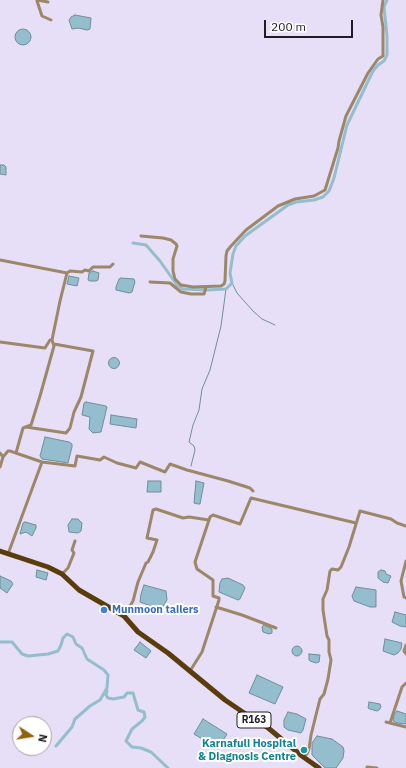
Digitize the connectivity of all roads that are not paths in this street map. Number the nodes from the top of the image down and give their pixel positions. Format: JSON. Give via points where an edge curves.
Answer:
{"nodes":[{"id":1,"x":37,"y":0,"type":"edge"},
{"id":2,"x":383,"y":0,"type":"edge"},
{"id":3,"x":48,"y":2,"type":"dead end"},
{"id":4,"x":51,"y":20,"type":"dead end"},
{"id":5,"x":141,"y":236,"type":"dead end"},
{"id":6,"x":0,"y":260,"type":"edge"},
{"id":7,"x":113,"y":264,"type":"dead end"},
{"id":8,"x":67,"y":273,"type":"junction"},
{"id":9,"x":150,"y":282,"type":"dead end"},
{"id":10,"x":206,"y":287,"type":"junction"},
{"id":11,"x":0,"y":342,"type":"edge"},
{"id":12,"x":53,"y":342,"type":"junction"},
{"id":13,"x":25,"y":427,"type":"junction"},
{"id":14,"x":0,"y":453,"type":"edge"},
{"id":15,"x":16,"y":453,"type":"junction"},
{"id":16,"x":3,"y":457,"type":"junction"},
{"id":17,"x":42,"y":462,"type":"junction"},
{"id":18,"x":0,"y":467,"type":"edge"},
{"id":19,"x":253,"y":491,"type":"dead end"},
{"id":20,"x":209,"y":520,"type":"junction"},
{"id":21,"x":356,"y":523,"type":"junction"},
{"id":22,"x":406,"y":526,"type":"edge"},
{"id":23,"x":75,"y":541,"type":"dead end"},
{"id":24,"x":0,"y":550,"type":"edge"},
{"id":25,"x":8,"y":554,"type":"junction"},
{"id":26,"x":406,"y":561,"type":"edge"},
{"id":27,"x":62,"y":574,"type":"junction"},
{"id":28,"x":406,"y":598,"type":"edge"},
{"id":29,"x":216,"y":607,"type":"junction"},
{"id":30,"x":124,"y":616,"type":"junction"},
{"id":31,"x":276,"y":628,"type":"dead end"},
{"id":32,"x":406,"y":645,"type":"edge"},
{"id":33,"x":406,"y":654,"type":"edge"},
{"id":34,"x":190,"y":671,"type":"junction"},
{"id":35,"x":406,"y":683,"type":"edge"},
{"id":36,"x":406,"y":727,"type":"edge"},
{"id":37,"x":302,"y":756,"type":"junction"},
{"id":38,"x":368,"y":767,"type":"dead end"},
{"id":39,"x":319,"y":768,"type":"edge"},
{"id":40,"x":377,"y":768,"type":"edge"}],
"edges":[{"from":1,"to":3,"type":"street"},
{"from":1,"to":4,"type":"street","via":[[42,16]]},
{"from":2,"to":10,"type":"street","via":[[383,56],[368,73],[346,116],[325,190],[314,196],[286,202],[255,223],[227,251],[224,284]]},
{"from":5,"to":10,"type":"street","via":[[171,240],[177,246],[173,259],[175,279],[187,287]]},
{"from":6,"to":8,"type":"street"},
{"from":7,"to":8,"type":"street","via":[[110,267],[93,267],[88,271]]},
{"from":8,"to":12,"type":"street"},
{"from":9,"to":10,"type":"street","via":[[170,283],[181,292],[191,294],[206,293]]},
{"from":11,"to":12,"type":"street","via":[[45,348],[50,341]]},
{"from":12,"to":13,"type":"street","via":[[32,422]]},
{"from":12,"to":13,"type":"street","via":[[93,351],[82,397],[66,433]]},
{"from":13,"to":15,"type":"street"},
{"from":14,"to":16,"type":"street"},
{"from":15,"to":16,"type":"street","via":[[8,451]]},
{"from":15,"to":17,"type":"street"},
{"from":16,"to":18,"type":"street"},
{"from":17,"to":19,"type":"street","via":[[75,466],[77,456],[100,460],[104,457],[136,468],[140,462],[165,472],[170,464],[228,480]]},
{"from":17,"to":25,"type":"street"},
{"from":20,"to":21,"type":"street","via":[[213,515],[240,524],[251,498]]},
{"from":20,"to":29,"type":"street","via":[[195,562],[196,569],[213,580],[213,596],[219,598]]},
{"from":20,"to":30,"type":"street","via":[[189,516],[182,518],[154,510],[147,538],[157,540],[138,582],[133,601]]},
{"from":21,"to":22,"type":"street","via":[[361,511]]},
{"from":21,"to":37,"type":"street","via":[[342,567],[330,571],[323,600],[332,660],[324,694],[320,698],[309,749],[307,754]]},
{"from":23,"to":27,"type":"street","via":[[72,550],[74,553],[68,568]]},
{"from":24,"to":25,"type":"main road","number":"R163"},
{"from":25,"to":27,"type":"main road","number":"R163"},
{"from":26,"to":28,"type":"street","via":[[401,580]]},
{"from":27,"to":30,"type":"main road","number":"R163","via":[[78,590]]},
{"from":29,"to":31,"type":"street"},
{"from":29,"to":34,"type":"street","via":[[202,652]]},
{"from":30,"to":34,"type":"main road","number":"R163","via":[[138,632]]},
{"from":32,"to":33,"type":"street"},
{"from":34,"to":37,"type":"main road","number":"R163"},
{"from":35,"to":36,"type":"street","via":[[402,687],[388,723]]},
{"from":37,"to":39,"type":"main road","number":"R163"},
{"from":38,"to":40,"type":"street"}]}
